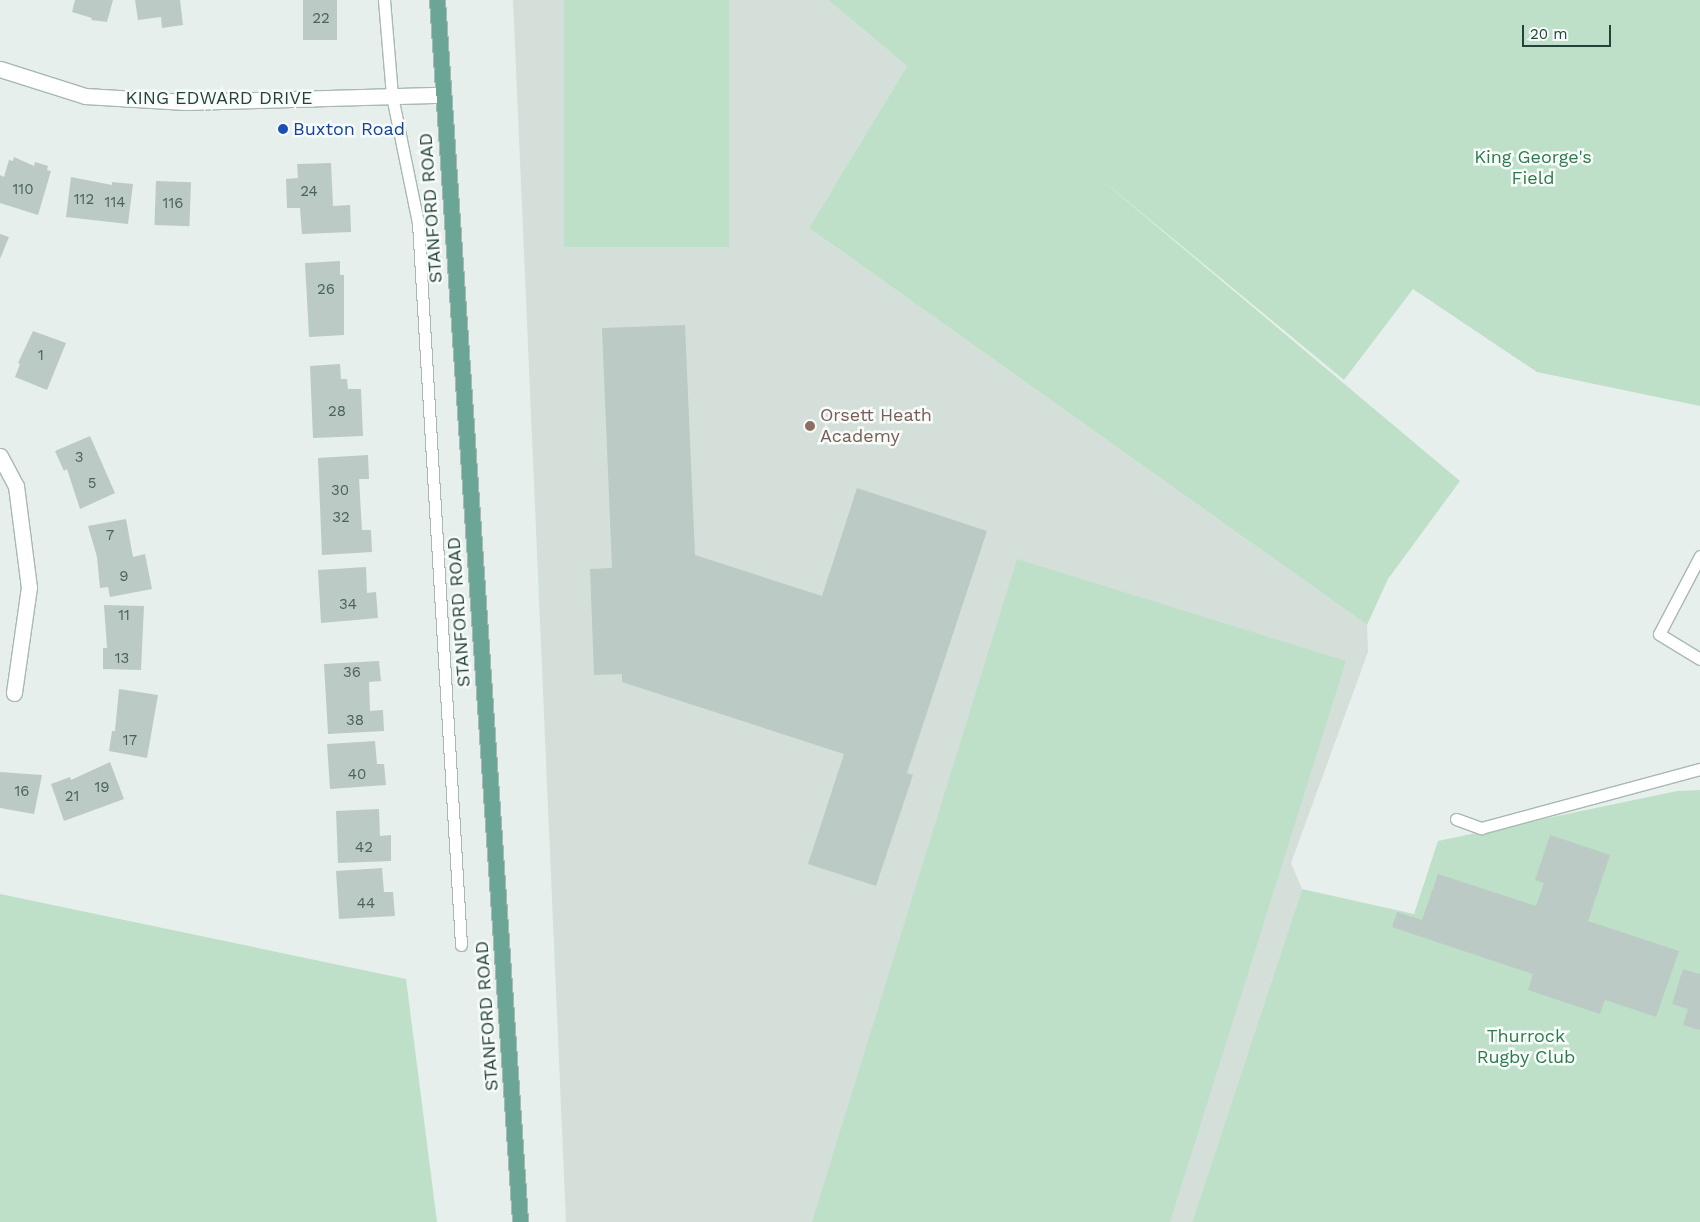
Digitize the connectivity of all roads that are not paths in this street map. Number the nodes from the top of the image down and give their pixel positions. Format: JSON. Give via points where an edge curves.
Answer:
{"nodes":[{"id":1,"x":384,"y":0,"type":"edge"},
{"id":2,"x":437,"y":0,"type":"edge"},
{"id":3,"x":0,"y":69,"type":"edge"},
{"id":4,"x":442,"y":95,"type":"junction"},
{"id":5,"x":392,"y":96,"type":"junction"},
{"id":6,"x":0,"y":456,"type":"edge"},
{"id":7,"x":1700,"y":556,"type":"edge"},
{"id":8,"x":1700,"y":659,"type":"edge"},
{"id":9,"x":14,"y":693,"type":"dead end"},
{"id":10,"x":1700,"y":769,"type":"edge"},
{"id":11,"x":1456,"y":819,"type":"dead end"},
{"id":12,"x":461,"y":945,"type":"dead end"},
{"id":13,"x":520,"y":1222,"type":"edge"}],
"edges":[{"from":1,"to":5,"type":"lane"},
{"from":2,"to":4,"type":"main road","name":"STANFORD ROAD"},
{"from":3,"to":5,"type":"street","name":"KING EDWARD DRIVE","via":[[84,96],[186,102]]},
{"from":4,"to":5,"type":"street","name":"KING EDWARD DRIVE"},
{"from":4,"to":13,"type":"main road","name":"STANFORD ROAD"},
{"from":5,"to":12,"type":"lane","via":[[418,223]]},
{"from":6,"to":9,"type":"street","via":[[16,486],[30,587]]},
{"from":7,"to":8,"type":"lane","via":[[1659,634]]},
{"from":10,"to":11,"type":"lane","via":[[1481,828]]}]}
